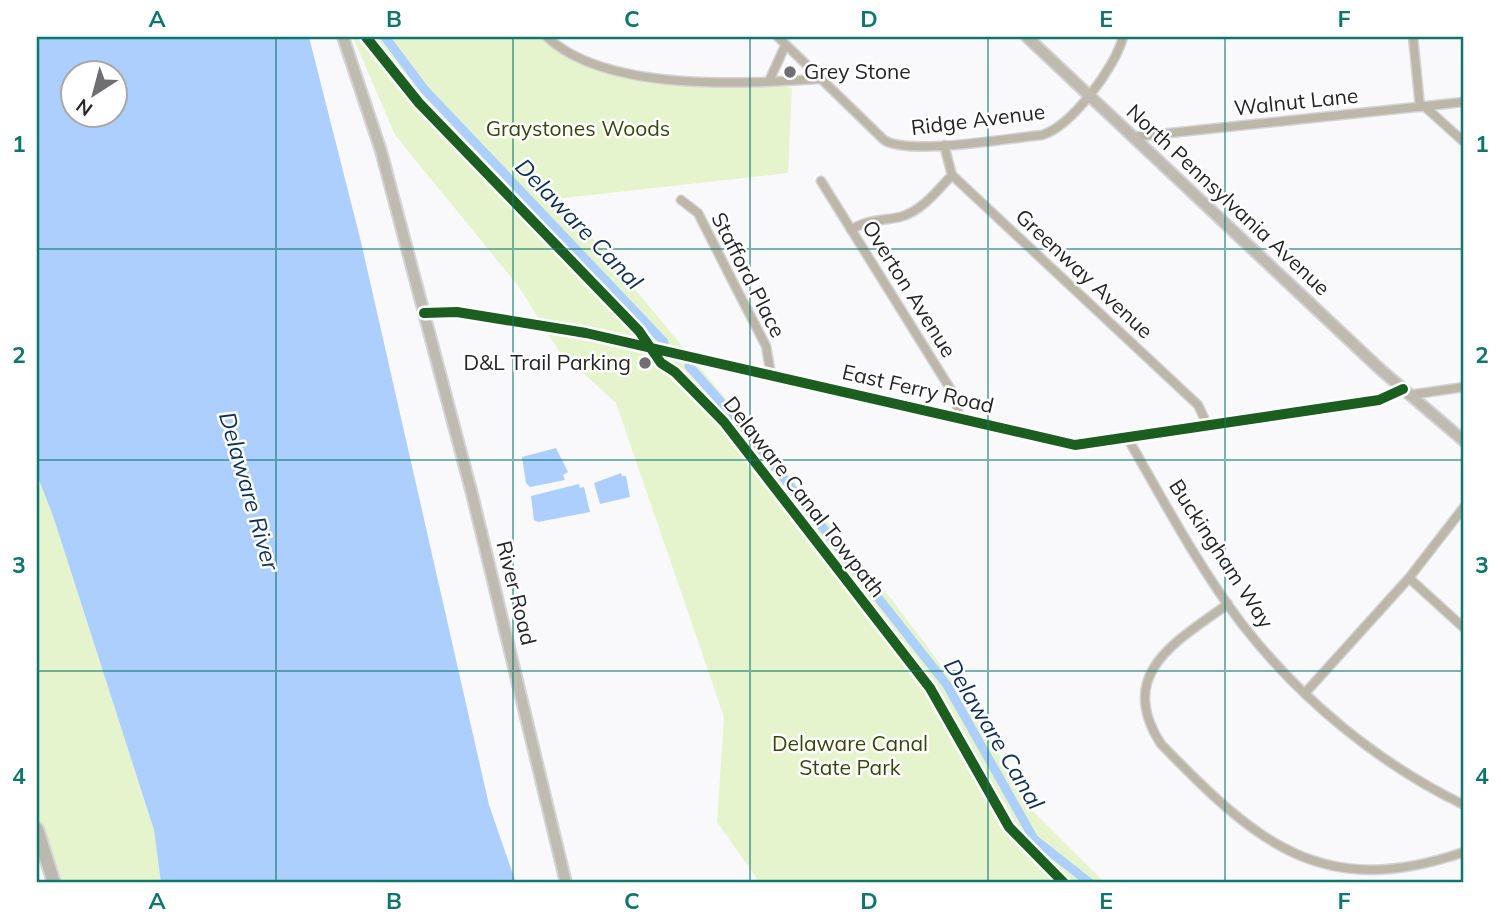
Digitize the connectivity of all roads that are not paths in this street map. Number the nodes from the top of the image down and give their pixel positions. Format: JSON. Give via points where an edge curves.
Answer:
{"nodes":[{"id":1,"x":343,"y":37,"type":"edge"},
{"id":2,"x":547,"y":37,"type":"edge"},
{"id":3,"x":778,"y":37,"type":"edge"},
{"id":4,"x":1027,"y":37,"type":"edge"},
{"id":5,"x":1123,"y":37,"type":"edge"},
{"id":6,"x":1413,"y":37,"type":"edge"},
{"id":7,"x":785,"y":46,"type":"junction"},
{"id":8,"x":820,"y":79,"type":"junction"},
{"id":9,"x":769,"y":81,"type":"junction"},
{"id":10,"x":1088,"y":95,"type":"junction"},
{"id":11,"x":1464,"y":102,"type":"edge"},
{"id":12,"x":1422,"y":106,"type":"junction"},
{"id":13,"x":1132,"y":137,"type":"junction"},
{"id":14,"x":1464,"y":142,"type":"edge"},
{"id":15,"x":944,"y":145,"type":"junction"},
{"id":16,"x":952,"y":175,"type":"junction"},
{"id":17,"x":821,"y":181,"type":"dead end"},
{"id":18,"x":681,"y":200,"type":"dead end"},
{"id":19,"x":851,"y":230,"type":"junction"},
{"id":20,"x":424,"y":313,"type":"junction"},
{"id":21,"x":771,"y":375,"type":"junction"},
{"id":22,"x":1464,"y":387,"type":"edge"},
{"id":23,"x":1406,"y":392,"type":"junction"},
{"id":24,"x":959,"y":418,"type":"junction"},
{"id":25,"x":1208,"y":426,"type":"junction"},
{"id":26,"x":1127,"y":437,"type":"junction"},
{"id":27,"x":1464,"y":441,"type":"edge"},
{"id":28,"x":1464,"y":507,"type":"edge"},
{"id":29,"x":1409,"y":578,"type":"junction"},
{"id":30,"x":1227,"y":604,"type":"junction"},
{"id":31,"x":1464,"y":628,"type":"edge"},
{"id":32,"x":1306,"y":692,"type":"junction"},
{"id":33,"x":1464,"y":805,"type":"edge"},
{"id":34,"x":37,"y":829,"type":"edge"},
{"id":35,"x":1464,"y":852,"type":"edge"},
{"id":36,"x":54,"y":883,"type":"edge"},
{"id":37,"x":566,"y":883,"type":"edge"}],
"edges":[{"from":1,"to":20,"type":"main road","name":"River Road","via":[[370,112]]},
{"from":2,"to":9,"type":"street","via":[[581,60],[623,75]]},
{"from":3,"to":7,"type":"street"},
{"from":4,"to":10,"type":"main road","name":"North Pennsylvania Avenue"},
{"from":5,"to":10,"type":"street","name":"Ridge Avenue","via":[[1110,68]]},
{"from":6,"to":12,"type":"street"},
{"from":7,"to":8,"type":"street"},
{"from":7,"to":9,"type":"street"},
{"from":8,"to":9,"type":"street"},
{"from":8,"to":15,"type":"street","name":"Ridge Avenue","via":[[884,140],[898,146]]},
{"from":10,"to":13,"type":"main road","name":"North Pennsylvania Avenue"},
{"from":10,"to":15,"type":"street","name":"Ridge Avenue","via":[[1049,133]]},
{"from":11,"to":12,"type":"street","name":"Walnut Lane"},
{"from":12,"to":13,"type":"street","name":"Walnut Lane"},
{"from":12,"to":14,"type":"street"},
{"from":13,"to":23,"type":"main road","name":"North Pennsylvania Avenue"},
{"from":15,"to":16,"type":"street"},
{"from":16,"to":19,"type":"street","via":[[918,209]]},
{"from":16,"to":25,"type":"street","name":"Greenway Avenue","via":[[1198,404]]},
{"from":17,"to":19,"type":"street","name":"Overton Avenue"},
{"from":18,"to":21,"type":"street","name":"Stafford Place","via":[[698,213],[766,346]]},
{"from":19,"to":24,"type":"street","name":"Overton Avenue","via":[[956,398]]},
{"from":20,"to":21,"type":"street","name":"East Ferry Road","via":[[457,312],[527,322]]},
{"from":20,"to":37,"type":"main road","name":"River Road"},
{"from":21,"to":24,"type":"street","name":"East Ferry Road"},
{"from":22,"to":23,"type":"street","name":"East Ferry Road"},
{"from":23,"to":25,"type":"street","name":"East Ferry Road"},
{"from":23,"to":27,"type":"main road","name":"North Pennsylvania Avenue"},
{"from":24,"to":26,"type":"street","name":"East Ferry Road","via":[[1075,445]]},
{"from":25,"to":26,"type":"street","name":"East Ferry Road"},
{"from":26,"to":30,"type":"street","name":"Buckingham Way"},
{"from":28,"to":29,"type":"street"},
{"from":29,"to":31,"type":"street"},
{"from":29,"to":32,"type":"street"},
{"from":30,"to":32,"type":"street","name":"Buckingham Way"},
{"from":30,"to":35,"type":"street","via":[[1164,650],[1153,666],[1146,684],[1146,705],[1161,744],[1258,831],[1316,863],[1373,872]]},
{"from":32,"to":33,"type":"street","name":"Buckingham Way","via":[[1385,759]]},
{"from":34,"to":36,"type":"highway"}]}
